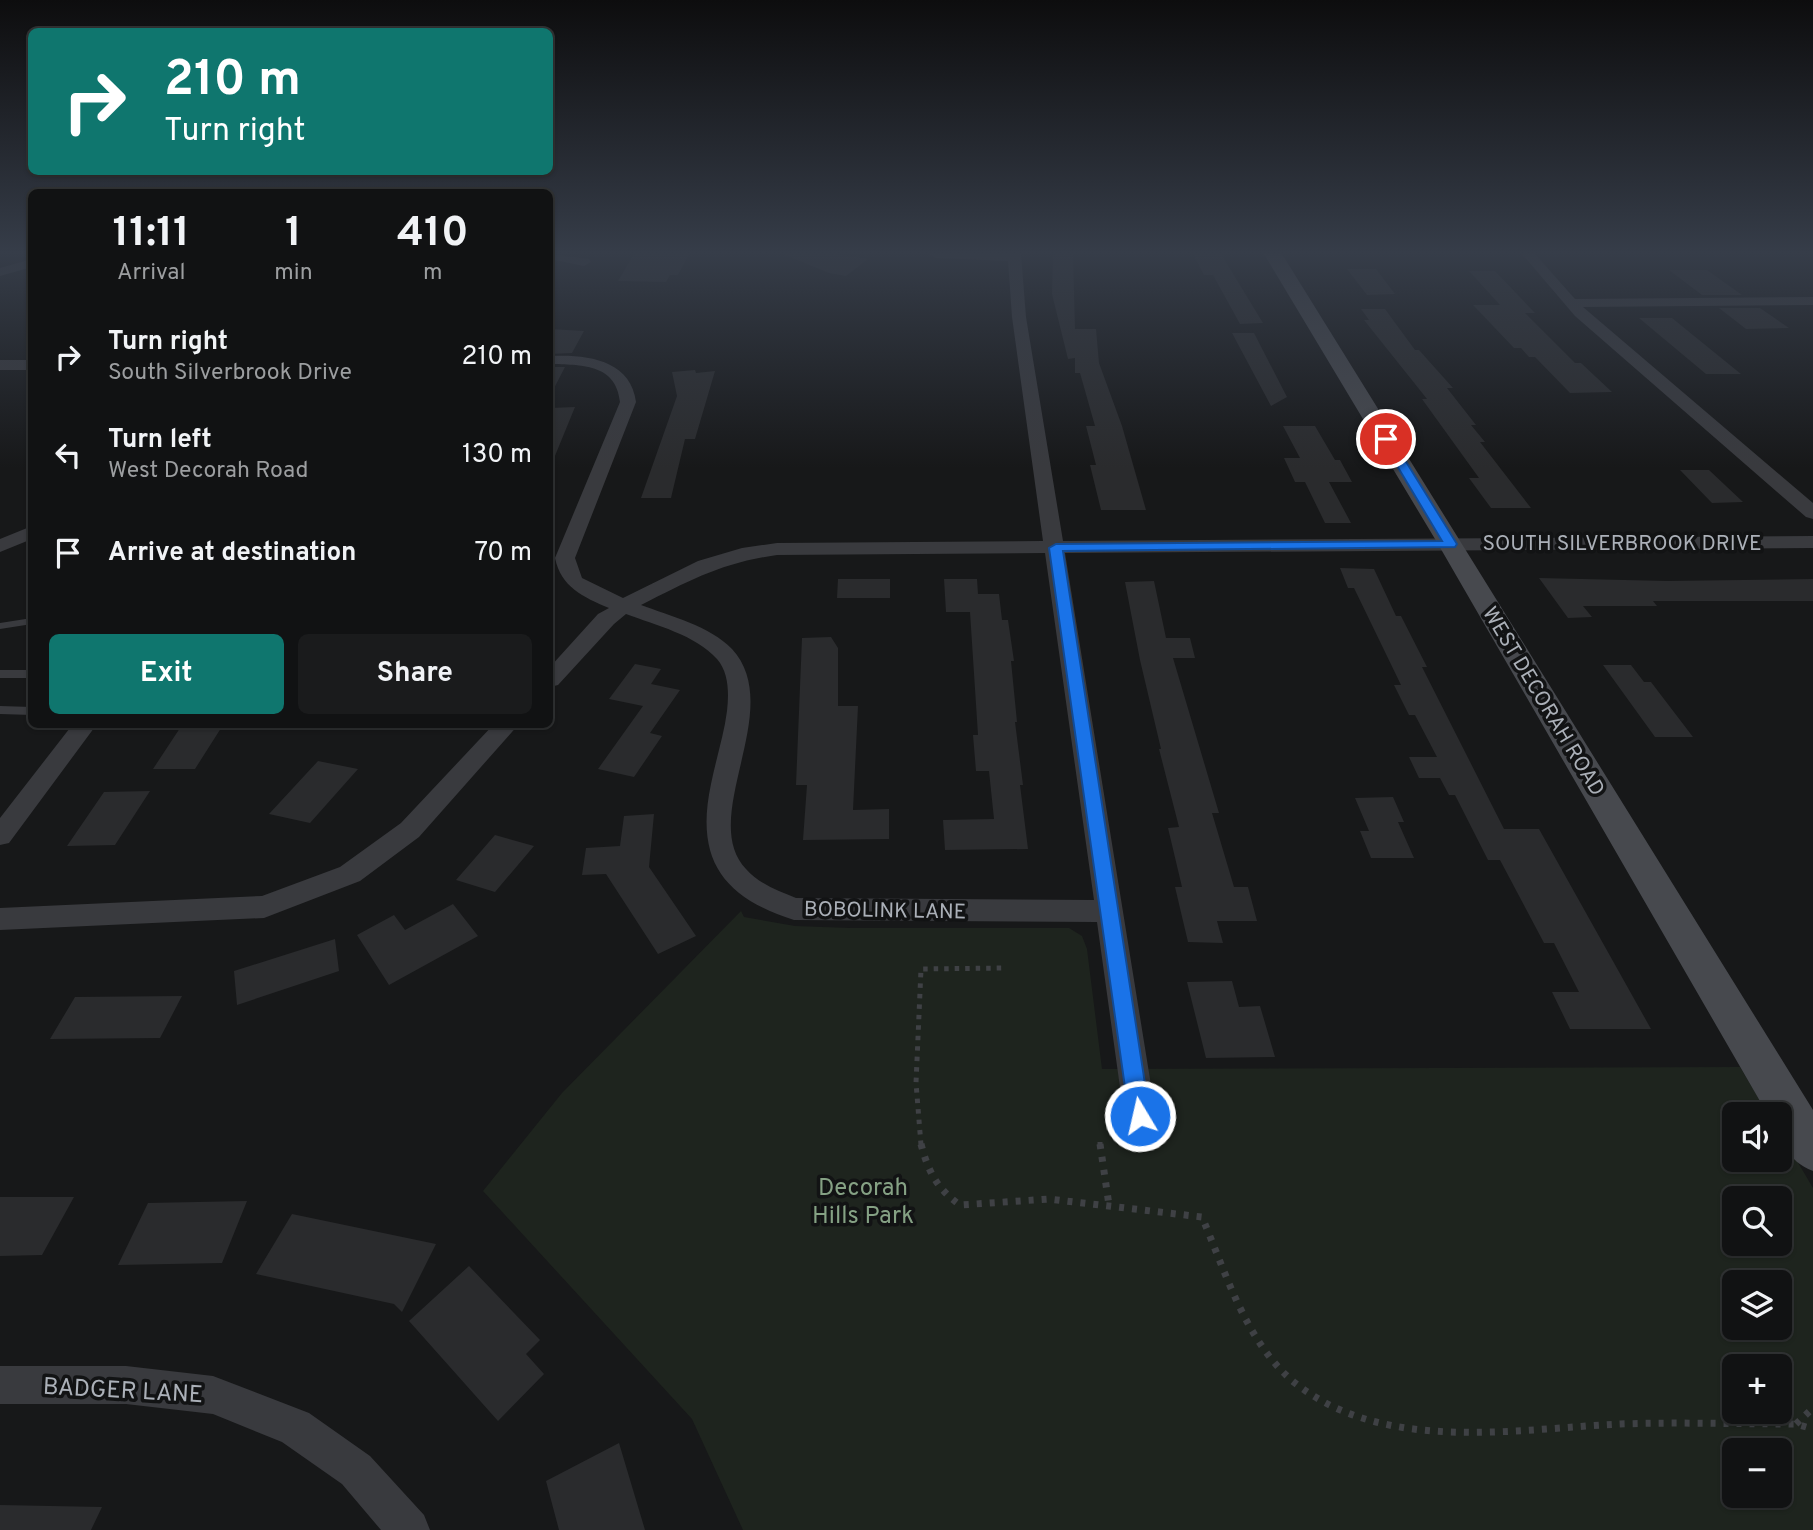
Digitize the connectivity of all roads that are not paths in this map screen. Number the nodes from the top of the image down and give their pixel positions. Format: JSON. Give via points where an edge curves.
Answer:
{"nodes":[{"id":1,"x":1020,"y":325,"type":"edge"},
{"id":2,"x":1317,"y":325,"type":"edge"},
{"id":3,"x":1597,"y":325,"type":"edge"},
{"id":4,"x":553,"y":360,"type":"edge"},
{"id":5,"x":0,"y":365,"type":"edge"},
{"id":6,"x":28,"y":365,"type":"edge"},
{"id":7,"x":1813,"y":513,"type":"edge"},
{"id":8,"x":28,"y":534,"type":"edge"},
{"id":9,"x":1813,"y":542,"type":"edge"},
{"id":10,"x":1451,"y":544,"type":"junction"},
{"id":11,"x":0,"y":546,"type":"edge"},
{"id":12,"x":1056,"y":548,"type":"junction"},
{"id":13,"x":626,"y":605,"type":"junction"},
{"id":14,"x":28,"y":622,"type":"edge"},
{"id":15,"x":0,"y":626,"type":"edge"},
{"id":16,"x":0,"y":674,"type":"edge"},
{"id":17,"x":28,"y":674,"type":"edge"},
{"id":18,"x":553,"y":677,"type":"edge"},
{"id":19,"x":0,"y":710,"type":"edge"},
{"id":20,"x":28,"y":711,"type":"edge"},
{"id":21,"x":83,"y":728,"type":"edge"},
{"id":22,"x":504,"y":728,"type":"edge"},
{"id":23,"x":0,"y":836,"type":"edge"},
{"id":24,"x":1108,"y":911,"type":"junction"},
{"id":25,"x":0,"y":919,"type":"edge"},
{"id":26,"x":1140,"y":1116,"type":"dead end"},
{"id":27,"x":1813,"y":1150,"type":"edge"},
{"id":28,"x":0,"y":1385,"type":"edge"},
{"id":29,"x":409,"y":1530,"type":"edge"}],
"edges":[{"from":1,"to":12,"type":"street"},
{"from":2,"to":10,"type":"street","name":"WEST DECORAH ROAD"},
{"from":3,"to":7,"type":"street"},
{"from":4,"to":13,"type":"street","name":"BOBOLINK LANE","via":[[603,367],[617,374],[629,392],[565,558],[567,572],[576,582]]},
{"from":5,"to":6,"type":"street"},
{"from":8,"to":11,"type":"street"},
{"from":9,"to":10,"type":"street","name":"SOUTH SILVERBROOK DRIVE"},
{"from":10,"to":12,"type":"street","name":"SOUTH SILVERBROOK DRIVE"},
{"from":10,"to":27,"type":"street","name":"WEST DECORAH ROAD"},
{"from":12,"to":13,"type":"street","name":"SOUTH SILVERBROOK DRIVE","via":[[777,548],[705,565]]},
{"from":12,"to":24,"type":"street"},
{"from":13,"to":18,"type":"street","name":"SOUTH SILVERBROOK DRIVE","via":[[606,619]]},
{"from":13,"to":24,"type":"street","name":"BOBOLINK LANE","via":[[707,640],[732,663],[740,689],[720,805],[721,840],[731,870],[757,893],[794,909]]},
{"from":14,"to":15,"type":"lane"},
{"from":16,"to":17,"type":"lane"},
{"from":19,"to":20,"type":"lane"},
{"from":21,"to":23,"type":"street"},
{"from":22,"to":25,"type":"street","via":[[410,830],[338,879],[264,907]]},
{"from":24,"to":26,"type":"street"},
{"from":28,"to":29,"type":"street","name":"BADGER LANE","via":[[126,1385],[213,1395],[295,1427],[356,1470]]}]}
